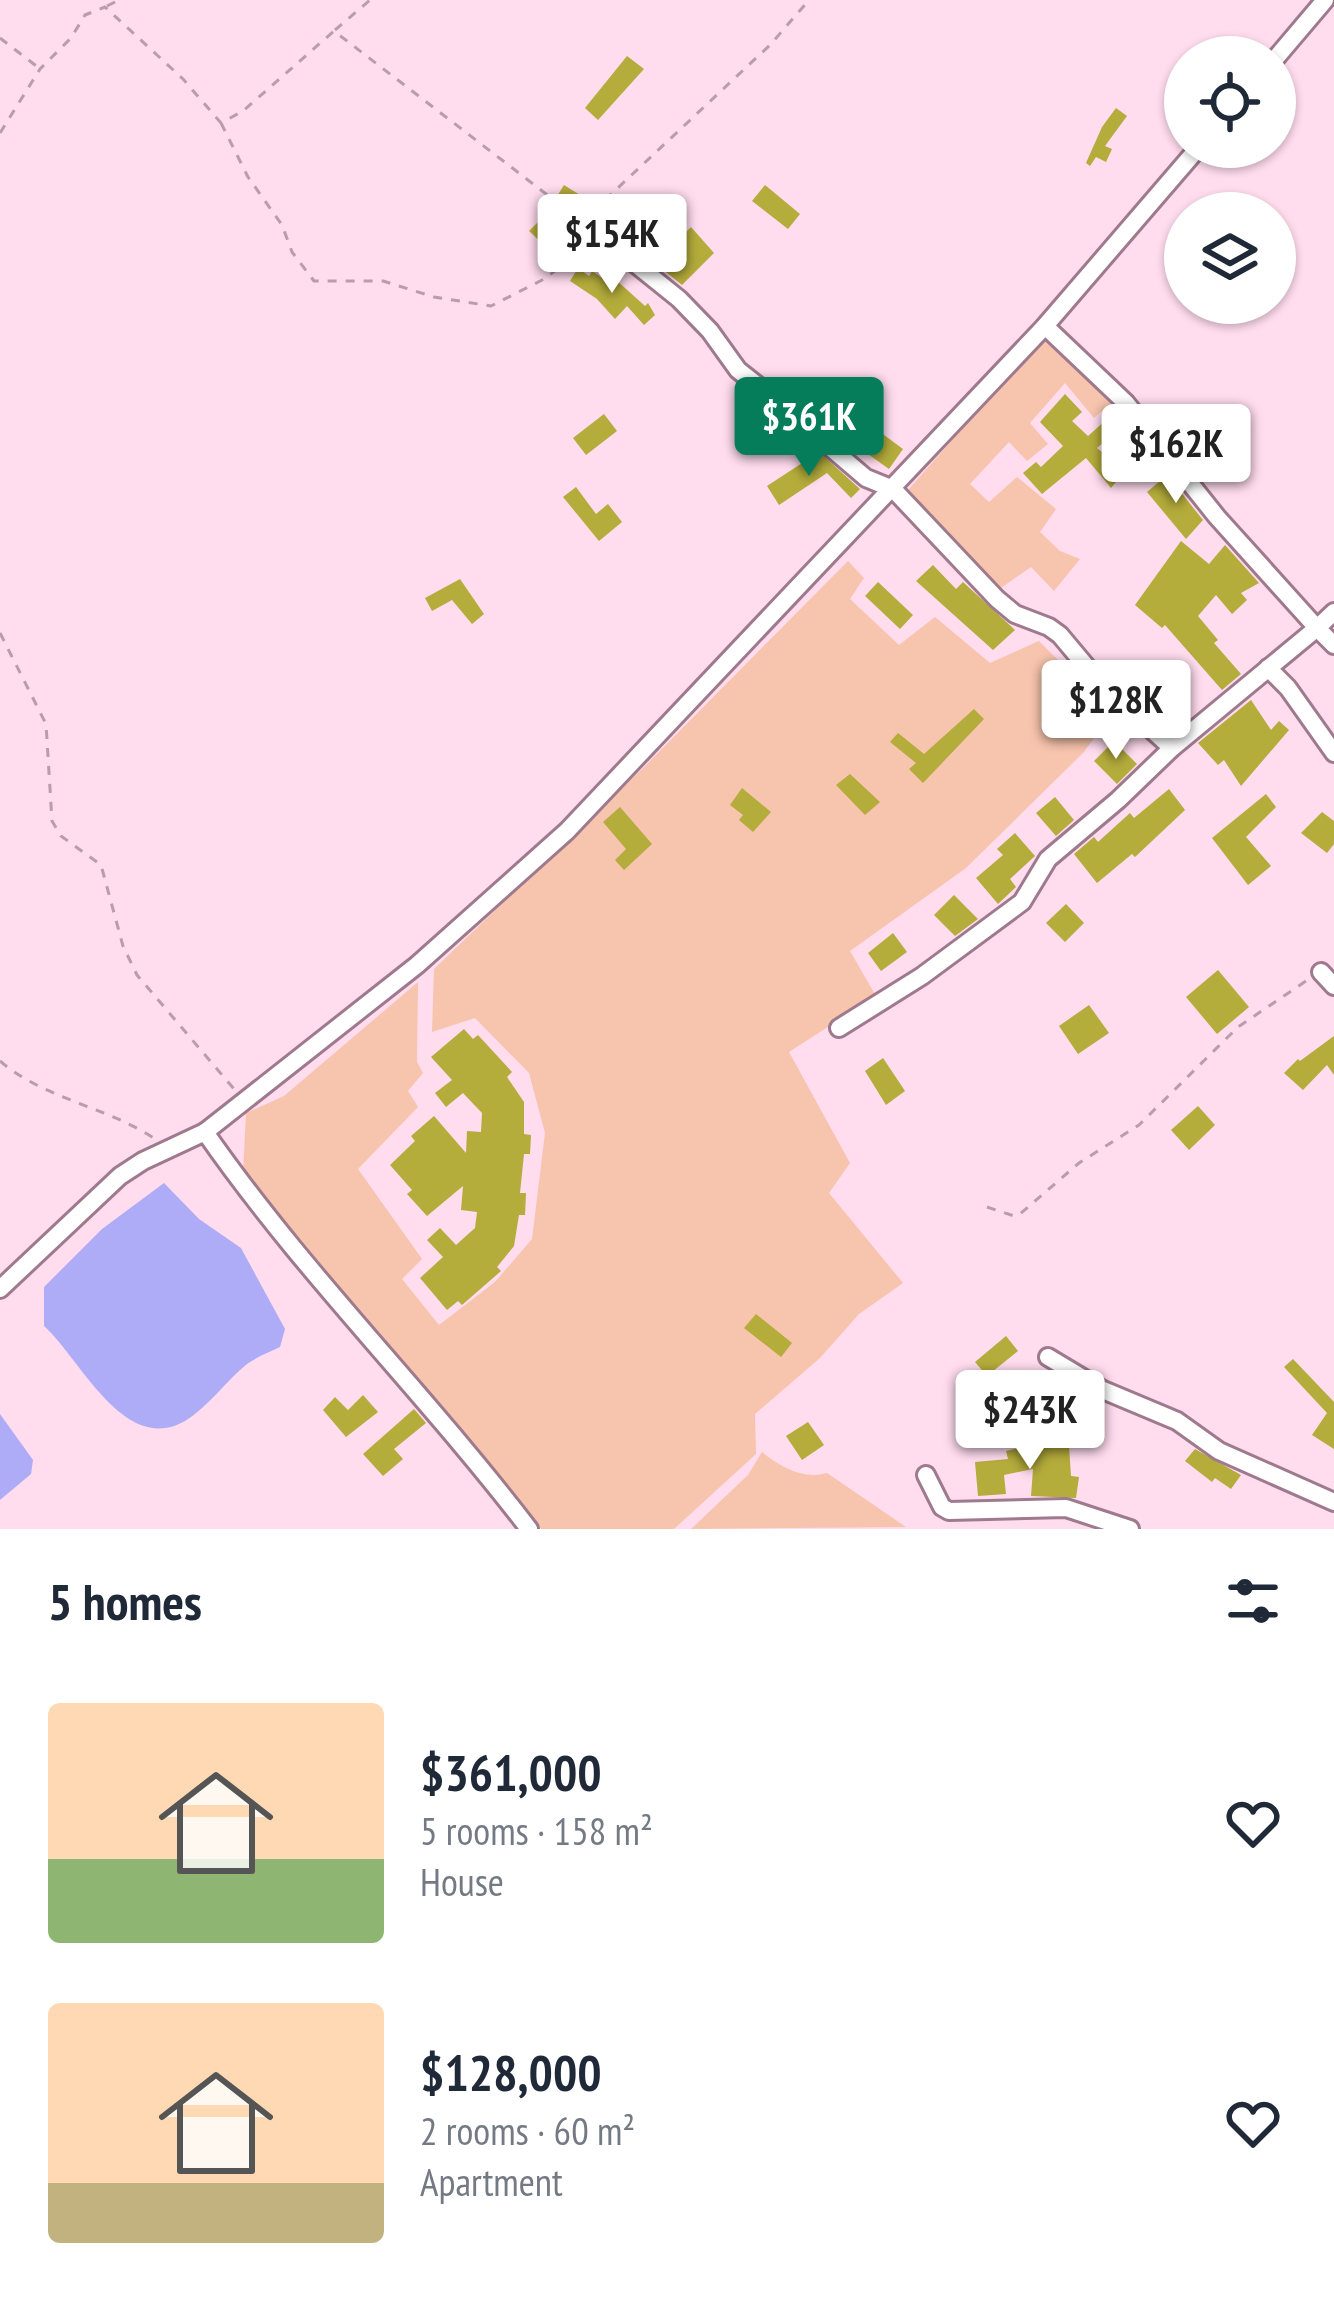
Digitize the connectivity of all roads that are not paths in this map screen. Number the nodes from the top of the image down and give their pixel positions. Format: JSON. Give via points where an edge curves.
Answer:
{"nodes":[{"id":1,"x":1325,"y":0,"type":"edge"},
{"id":2,"x":1294,"y":36,"type":"edge"},
{"id":3,"x":1181,"y":168,"type":"edge"},
{"id":4,"x":592,"y":229,"type":"road end"},
{"id":5,"x":1045,"y":326,"type":"junction"},
{"id":6,"x":892,"y":489,"type":"junction"},
{"id":7,"x":1334,"y":612,"type":"edge"},
{"id":8,"x":1317,"y":628,"type":"junction"},
{"id":9,"x":1334,"y":644,"type":"edge"},
{"id":10,"x":1268,"y":668,"type":"junction"},
{"id":11,"x":1172,"y":748,"type":"junction"},
{"id":12,"x":1334,"y":754,"type":"edge"},
{"id":13,"x":839,"y":1028,"type":"dead end"},
{"id":14,"x":205,"y":1132,"type":"junction"},
{"id":15,"x":0,"y":1289,"type":"edge"},
{"id":16,"x":1048,"y":1357,"type":"dead end"},
{"id":17,"x":926,"y":1475,"type":"dead end"},
{"id":18,"x":1334,"y":1502,"type":"edge"},
{"id":19,"x":529,"y":1529,"type":"edge"},
{"id":20,"x":1130,"y":1529,"type":"edge"}],
"edges":[{"from":1,"to":2,"type":"street"},
{"from":3,"to":5,"type":"street"},
{"from":4,"to":6,"type":"street","via":[[679,299],[738,370],[818,426],[866,478]]},
{"from":5,"to":6,"type":"street"},
{"from":5,"to":8,"type":"street","via":[[1126,403]]},
{"from":6,"to":11,"type":"street","via":[[973,576],[1015,614],[1060,635]]},
{"from":6,"to":14,"type":"street","via":[[566,831],[417,965]]},
{"from":7,"to":8,"type":"street"},
{"from":8,"to":9,"type":"street"},
{"from":8,"to":10,"type":"street"},
{"from":10,"to":11,"type":"street"},
{"from":10,"to":12,"type":"street"},
{"from":11,"to":13,"type":"street","via":[[1048,859],[1022,902]]},
{"from":14,"to":15,"type":"street","via":[[120,1177]]},
{"from":14,"to":19,"type":"street","via":[[278,1232]]},
{"from":16,"to":18,"type":"street","via":[[1178,1420],[1219,1451]]},
{"from":17,"to":20,"type":"street","via":[[949,1511],[1066,1508]]}]}
